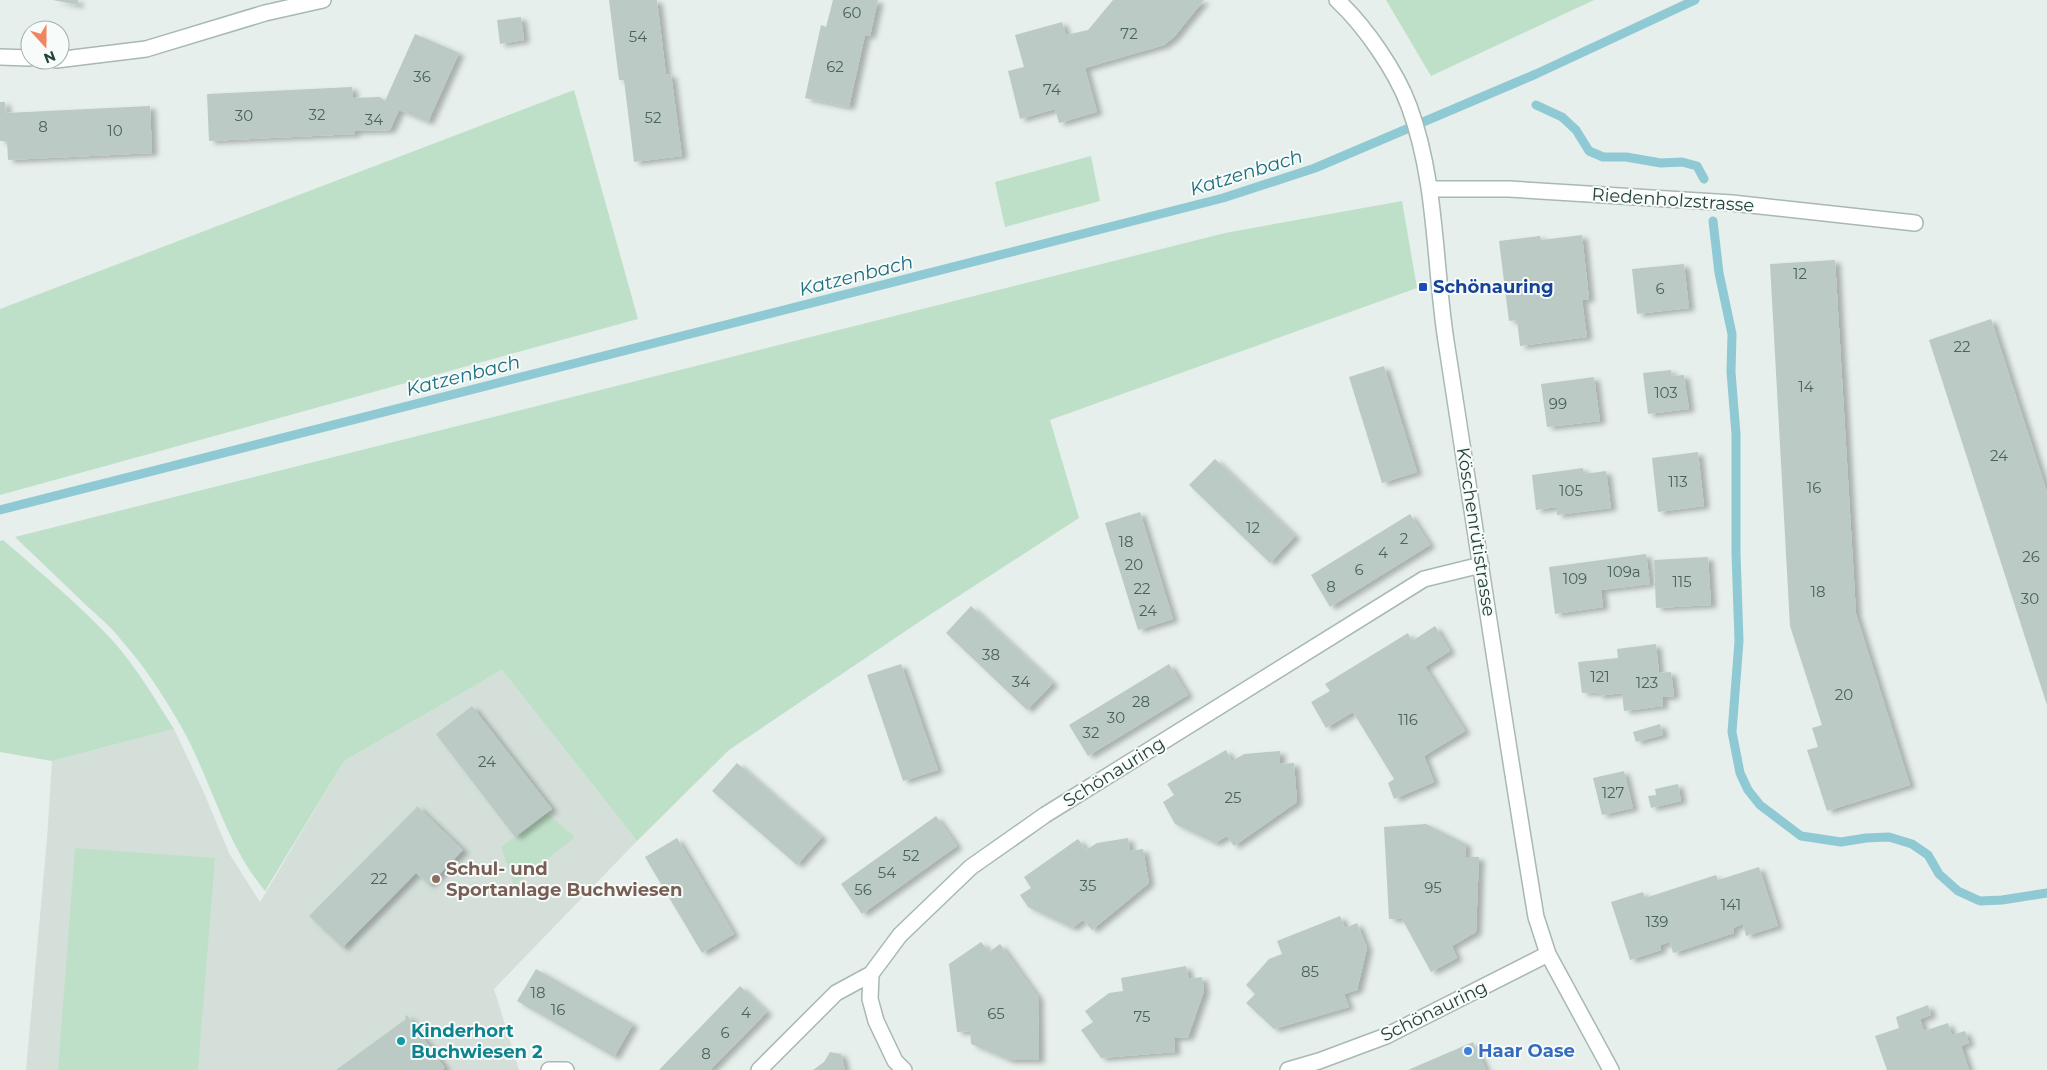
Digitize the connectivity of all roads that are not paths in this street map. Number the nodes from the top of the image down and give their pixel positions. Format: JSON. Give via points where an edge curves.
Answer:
{"nodes":[{"id":1,"x":323,"y":0,"type":"edge"},
{"id":2,"x":1337,"y":0,"type":"edge"},
{"id":3,"x":0,"y":56,"type":"edge"},
{"id":4,"x":20,"y":57,"type":"edge"},
{"id":5,"x":70,"y":58,"type":"edge"},
{"id":6,"x":1430,"y":189,"type":"junction"},
{"id":7,"x":1915,"y":223,"type":"dead end"},
{"id":8,"x":1481,"y":565,"type":"junction"},
{"id":9,"x":1548,"y":954,"type":"junction"},
{"id":10,"x":871,"y":974,"type":"junction"},
{"id":11,"x":549,"y":1070,"type":"edge"},
{"id":12,"x":566,"y":1070,"type":"edge"},
{"id":13,"x":759,"y":1070,"type":"edge"},
{"id":14,"x":904,"y":1070,"type":"edge"},
{"id":15,"x":1288,"y":1070,"type":"edge"},
{"id":16,"x":1611,"y":1070,"type":"edge"}],
"edges":[{"from":1,"to":5,"type":"street","via":[[265,13],[146,49]]},
{"from":2,"to":6,"type":"street","name":"Köschenrütistrasse","via":[[1376,48],[1409,105]]},
{"from":3,"to":4,"type":"street"},
{"from":6,"to":7,"type":"street","name":"Riedenholzstrasse","via":[[1509,189],[1732,203]]},
{"from":6,"to":8,"type":"street","name":"Köschenrütistrasse","via":[[1443,323]]},
{"from":8,"to":9,"type":"street","name":"Köschenrütistrasse","via":[[1536,917]]},
{"from":8,"to":10,"type":"street","name":"Schönauring","via":[[1424,579],[1045,816],[971,867],[900,935]]},
{"from":9,"to":15,"type":"street","name":"Schönauring","via":[[1386,1036]]},
{"from":9,"to":16,"type":"street","name":"Köschenrütistrasse"},
{"from":10,"to":13,"type":"street","via":[[836,993]]},
{"from":10,"to":14,"type":"street","via":[[870,999],[876,1021],[895,1061]]},
{"from":11,"to":12,"type":"street"}]}
